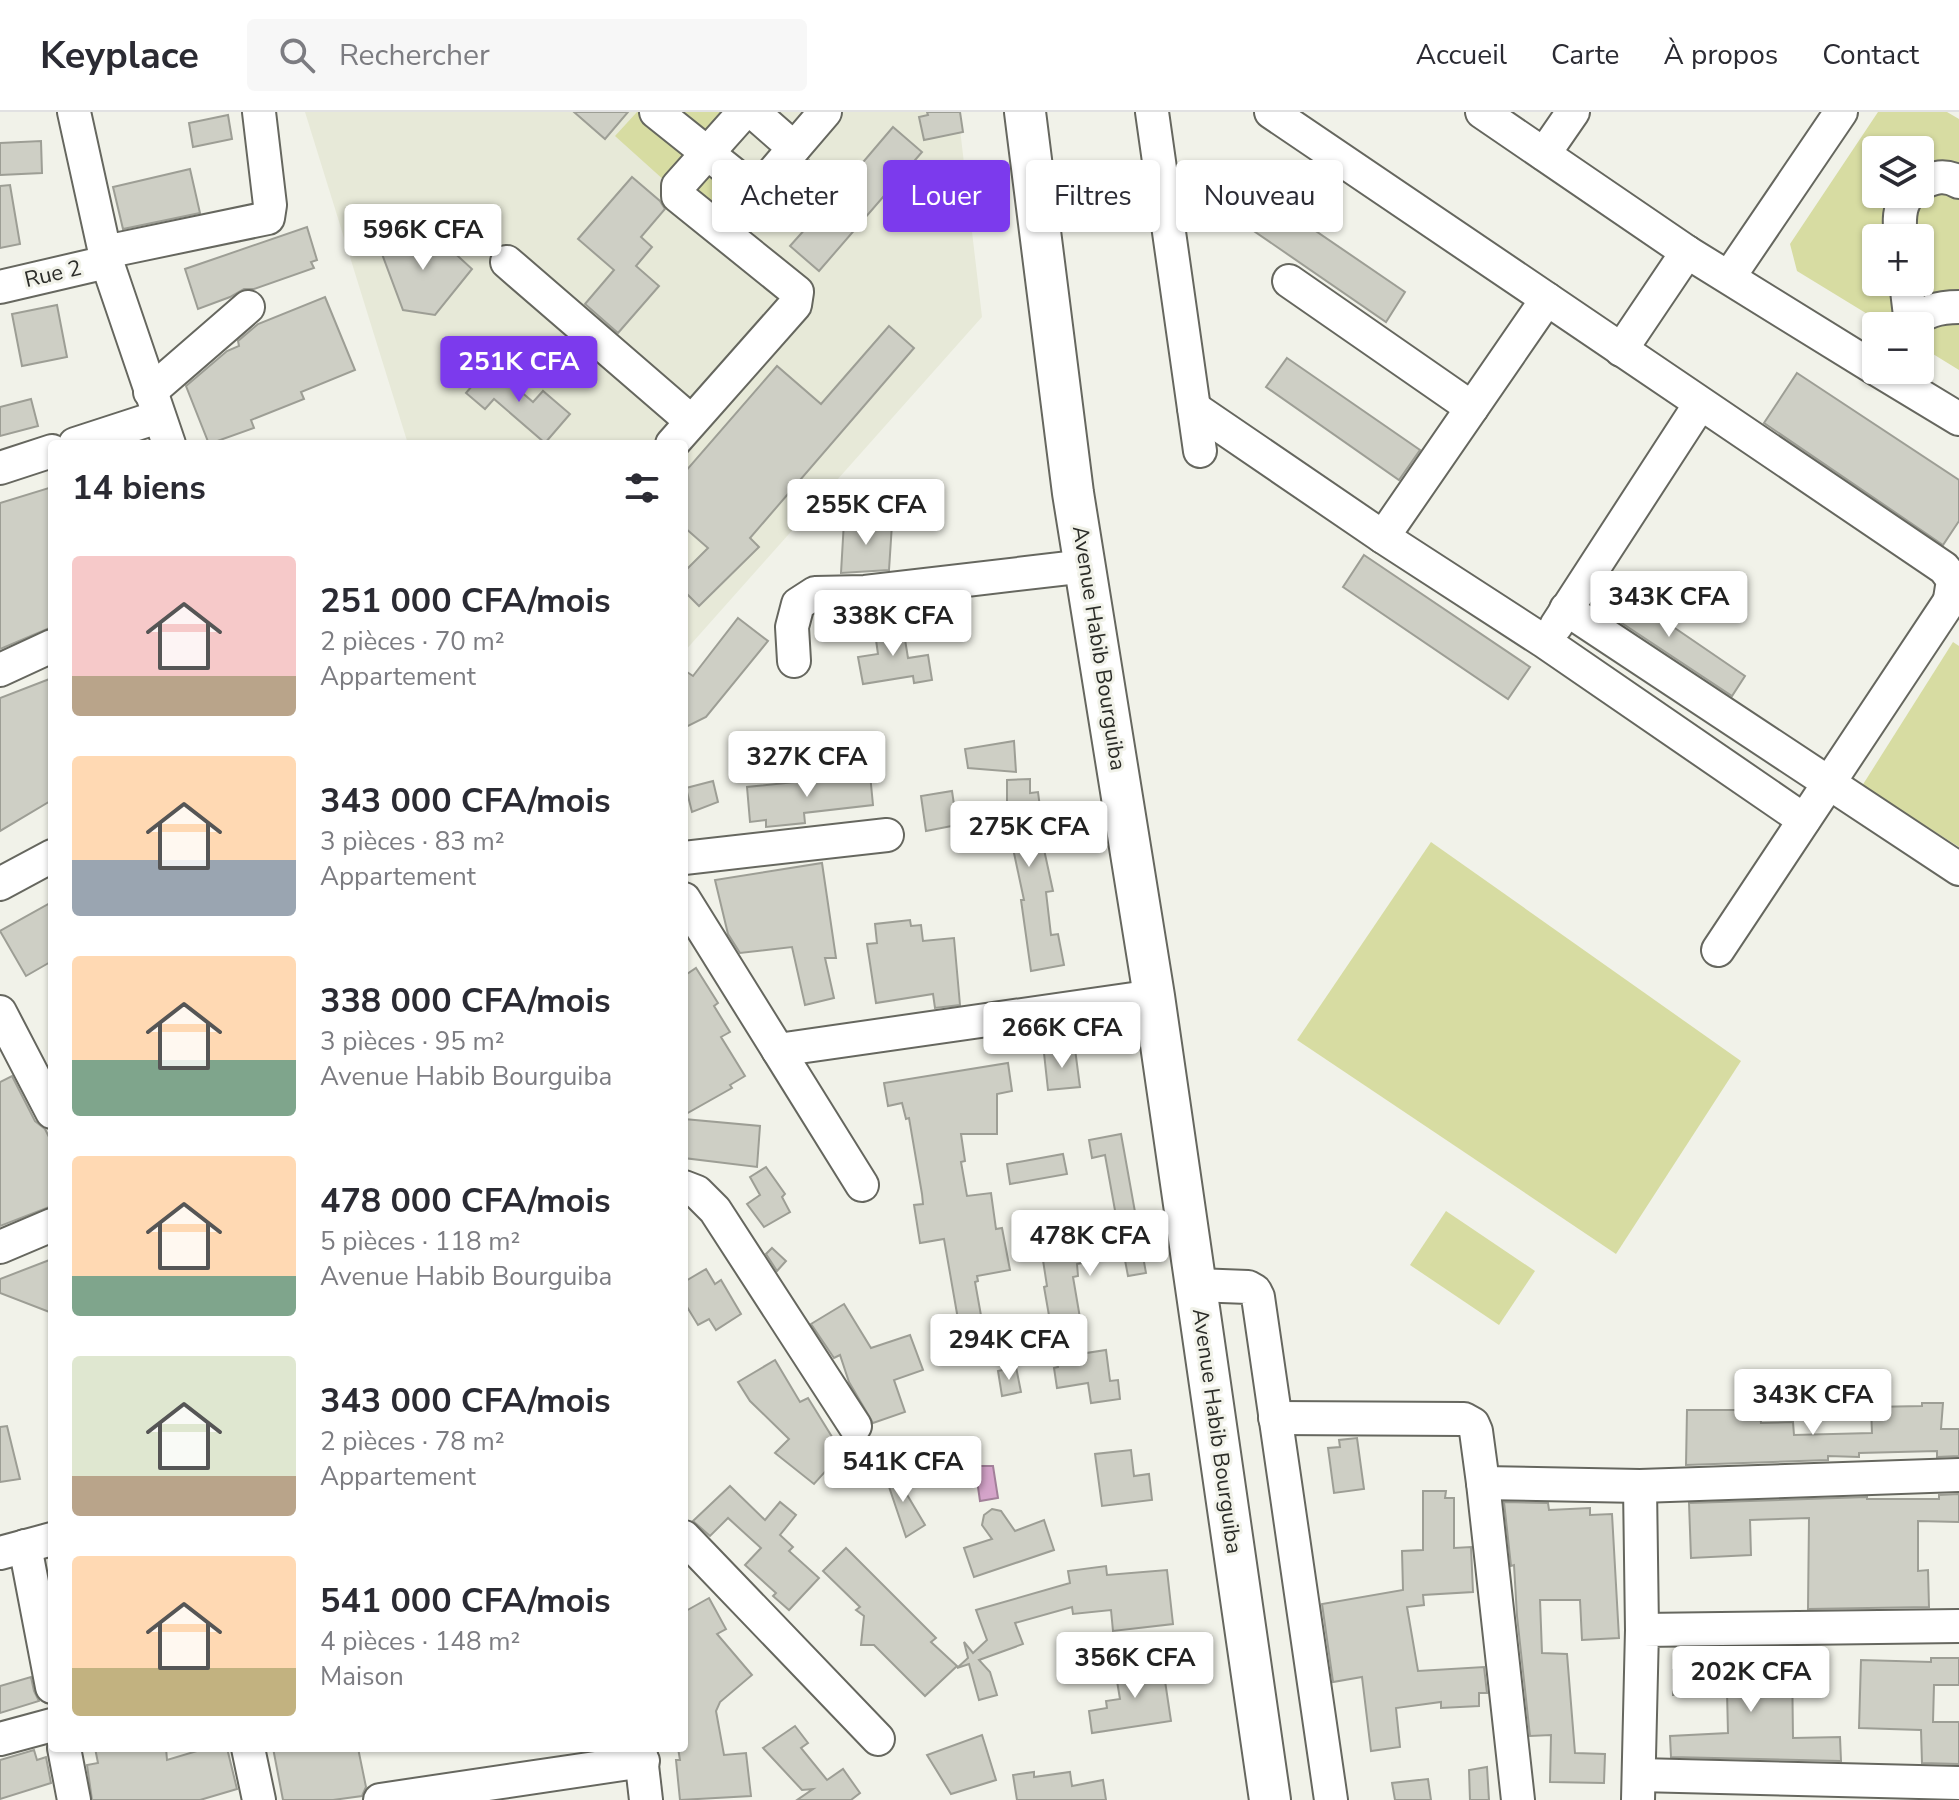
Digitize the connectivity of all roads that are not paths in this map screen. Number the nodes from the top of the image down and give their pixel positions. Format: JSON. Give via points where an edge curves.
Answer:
{"nodes":[{"id":1,"x":74,"y":112,"type":"edge"},
{"id":2,"x":259,"y":112,"type":"edge"},
{"id":3,"x":656,"y":112,"type":"edge"},
{"id":4,"x":744,"y":112,"type":"edge"},
{"id":5,"x":753,"y":112,"type":"edge"},
{"id":6,"x":825,"y":112,"type":"edge"},
{"id":7,"x":1025,"y":112,"type":"edge"},
{"id":8,"x":1152,"y":112,"type":"edge"},
{"id":9,"x":1271,"y":112,"type":"edge"},
{"id":10,"x":1482,"y":112,"type":"edge"},
{"id":11,"x":1573,"y":112,"type":"edge"},
{"id":12,"x":1841,"y":112,"type":"edge"},
{"id":13,"x":794,"y":148,"type":"junction"},
{"id":14,"x":709,"y":153,"type":"junction"},
{"id":15,"x":1544,"y":154,"type":"junction"},
{"id":16,"x":717,"y":160,"type":"edge"},
{"id":17,"x":784,"y":160,"type":"edge"},
{"id":18,"x":1934,"y":177,"type":"edge"},
{"id":19,"x":1959,"y":182,"type":"edge"},
{"id":20,"x":712,"y":222,"type":"edge"},
{"id":21,"x":724,"y":232,"type":"edge"},
{"id":22,"x":1687,"y":252,"type":"junction"},
{"id":23,"x":106,"y":257,"type":"junction"},
{"id":24,"x":507,"y":262,"type":"dead end"},
{"id":25,"x":1729,"y":277,"type":"junction"},
{"id":26,"x":1289,"y":281,"type":"dead end"},
{"id":27,"x":0,"y":287,"type":"edge"},
{"id":28,"x":1547,"y":299,"type":"junction"},
{"id":29,"x":248,"y":307,"type":"dead end"},
{"id":30,"x":1959,"y":307,"type":"edge"},
{"id":31,"x":1930,"y":312,"type":"edge"},
{"id":32,"x":1621,"y":350,"type":"junction"},
{"id":33,"x":1862,"y":359,"type":"edge"},
{"id":34,"x":1902,"y":384,"type":"edge"},
{"id":35,"x":1700,"y":404,"type":"junction"},
{"id":36,"x":1194,"y":408,"type":"junction"},
{"id":37,"x":1472,"y":408,"type":"junction"},
{"id":38,"x":159,"y":418,"type":"edge"},
{"id":39,"x":1959,"y":419,"type":"edge"},
{"id":40,"x":682,"y":432,"type":"edge"},
{"id":41,"x":88,"y":440,"type":"edge"},
{"id":42,"x":1200,"y":451,"type":"dead end"},
{"id":43,"x":48,"y":452,"type":"edge"},
{"id":44,"x":0,"y":468,"type":"edge"},
{"id":45,"x":1383,"y":537,"type":"junction"},
{"id":46,"x":1086,"y":566,"type":"junction"},
{"id":47,"x":1954,"y":593,"type":"edge"},
{"id":48,"x":1566,"y":609,"type":"junction"},
{"id":49,"x":1545,"y":642,"type":"junction"},
{"id":50,"x":48,"y":648,"type":"edge"},
{"id":51,"x":794,"y":661,"type":"dead end"},
{"id":52,"x":0,"y":670,"type":"edge"},
{"id":53,"x":1829,"y":782,"type":"junction"},
{"id":54,"x":1804,"y":820,"type":"junction"},
{"id":55,"x":887,"y":835,"type":"dead end"},
{"id":56,"x":48,"y":858,"type":"edge"},
{"id":57,"x":688,"y":858,"type":"edge"},
{"id":58,"x":1959,"y":869,"type":"edge"},
{"id":59,"x":0,"y":884,"type":"edge"},
{"id":60,"x":688,"y":905,"type":"edge"},
{"id":61,"x":1718,"y":950,"type":"dead end"},
{"id":62,"x":1154,"y":996,"type":"junction"},
{"id":63,"x":0,"y":1012,"type":"edge"},
{"id":64,"x":778,"y":1050,"type":"junction"},
{"id":65,"x":48,"y":1104,"type":"edge"},
{"id":66,"x":862,"y":1185,"type":"dead end"},
{"id":67,"x":688,"y":1189,"type":"edge"},
{"id":68,"x":48,"y":1227,"type":"edge"},
{"id":69,"x":0,"y":1247,"type":"edge"},
{"id":70,"x":1196,"y":1285,"type":"junction"},
{"id":71,"x":1275,"y":1418,"type":"junction"},
{"id":72,"x":855,"y":1426,"type":"dead end"},
{"id":73,"x":1959,"y":1475,"type":"edge"},
{"id":74,"x":1483,"y":1483,"type":"junction"},
{"id":75,"x":1640,"y":1486,"type":"junction"},
{"id":76,"x":688,"y":1541,"type":"edge"},
{"id":77,"x":26,"y":1546,"type":"edge"},
{"id":78,"x":1959,"y":1626,"type":"edge"},
{"id":79,"x":1642,"y":1630,"type":"junction"},
{"id":80,"x":48,"y":1665,"type":"edge"},
{"id":81,"x":48,"y":1726,"type":"edge"},
{"id":82,"x":0,"y":1739,"type":"edge"},
{"id":83,"x":878,"y":1739,"type":"dead end"},
{"id":84,"x":65,"y":1752,"type":"edge"},
{"id":85,"x":249,"y":1752,"type":"edge"},
{"id":86,"x":641,"y":1754,"type":"edge"},
{"id":87,"x":1959,"y":1783,"type":"edge"},
{"id":88,"x":1639,"y":1788,"type":"edge"},
{"id":89,"x":1823,"y":1790,"type":"edge"},
{"id":90,"x":74,"y":1800,"type":"edge"},
{"id":91,"x":259,"y":1800,"type":"edge"},
{"id":92,"x":380,"y":1800,"type":"edge"},
{"id":93,"x":646,"y":1800,"type":"edge"},
{"id":94,"x":1270,"y":1800,"type":"edge"},
{"id":95,"x":1331,"y":1800,"type":"edge"},
{"id":96,"x":1518,"y":1800,"type":"edge"}],
"edges":[{"from":1,"to":23,"type":"street"},
{"from":2,"to":23,"type":"street","name":"Rue 2","via":[[268,218]]},
{"from":3,"to":14,"type":"street"},
{"from":4,"to":14,"type":"street"},
{"from":5,"to":13,"type":"street"},
{"from":6,"to":13,"type":"street"},
{"from":7,"to":46,"type":"main road","name":"Avenue Habib Bourguiba"},
{"from":8,"to":36,"type":"street"},
{"from":9,"to":28,"type":"street"},
{"from":10,"to":15,"type":"street"},
{"from":11,"to":15,"type":"street"},
{"from":12,"to":25,"type":"street"},
{"from":13,"to":17,"type":"street"},
{"from":14,"to":16,"type":"street"},
{"from":14,"to":20,"type":"street","via":[[677,191]]},
{"from":15,"to":22,"type":"street"},
{"from":18,"to":19,"type":"street"},
{"from":21,"to":40,"type":"street","via":[[798,298]]},
{"from":22,"to":25,"type":"street"},
{"from":22,"to":32,"type":"street"},
{"from":23,"to":27,"type":"street","name":"Rue 2"},
{"from":23,"to":38,"type":"street"},
{"from":24,"to":40,"type":"street"},
{"from":25,"to":33,"type":"street"},
{"from":26,"to":37,"type":"street"},
{"from":28,"to":32,"type":"street"},
{"from":28,"to":37,"type":"street"},
{"from":29,"to":38,"type":"street"},
{"from":30,"to":31,"type":"street"},
{"from":32,"to":35,"type":"street"},
{"from":34,"to":39,"type":"street"},
{"from":35,"to":47,"type":"street","via":[[1944,568]]},
{"from":35,"to":48,"type":"street"},
{"from":36,"to":42,"type":"street"},
{"from":36,"to":45,"type":"street"},
{"from":37,"to":45,"type":"street"},
{"from":38,"to":41,"type":"street"},
{"from":43,"to":44,"type":"street"},
{"from":45,"to":49,"type":"street"},
{"from":46,"to":51,"type":"street","via":[[815,593],[798,604],[792,627]]},
{"from":46,"to":62,"type":"main road","name":"Avenue Habib Bourguiba"},
{"from":47,"to":53,"type":"street"},
{"from":48,"to":49,"type":"street"},
{"from":48,"to":53,"type":"street"},
{"from":49,"to":54,"type":"street"},
{"from":50,"to":52,"type":"street"},
{"from":53,"to":54,"type":"street"},
{"from":53,"to":58,"type":"street"},
{"from":54,"to":61,"type":"street"},
{"from":55,"to":57,"type":"street"},
{"from":56,"to":59,"type":"street"},
{"from":60,"to":64,"type":"street"},
{"from":62,"to":64,"type":"street"},
{"from":62,"to":70,"type":"main road","name":"Avenue Habib Bourguiba"},
{"from":63,"to":65,"type":"street"},
{"from":64,"to":66,"type":"street"},
{"from":67,"to":72,"type":"street","via":[[715,1210]]},
{"from":68,"to":69,"type":"street"},
{"from":70,"to":71,"type":"street","via":[[1237,1285],[1255,1291]]},
{"from":70,"to":94,"type":"main road","name":"Avenue Habib Bourguiba"},
{"from":71,"to":74,"type":"street","via":[[1464,1419],[1476,1431]]},
{"from":71,"to":95,"type":"street"},
{"from":73,"to":75,"type":"street"},
{"from":74,"to":75,"type":"street"},
{"from":74,"to":96,"type":"street"},
{"from":75,"to":79,"type":"street"},
{"from":76,"to":83,"type":"street"},
{"from":77,"to":80,"type":"street"},
{"from":78,"to":79,"type":"street"},
{"from":79,"to":88,"type":"street"},
{"from":81,"to":82,"type":"street"},
{"from":84,"to":90,"type":"street"},
{"from":85,"to":91,"type":"street"},
{"from":86,"to":92,"type":"street"},
{"from":86,"to":93,"type":"street"},
{"from":87,"to":89,"type":"street"},
{"from":88,"to":89,"type":"street"}]}
